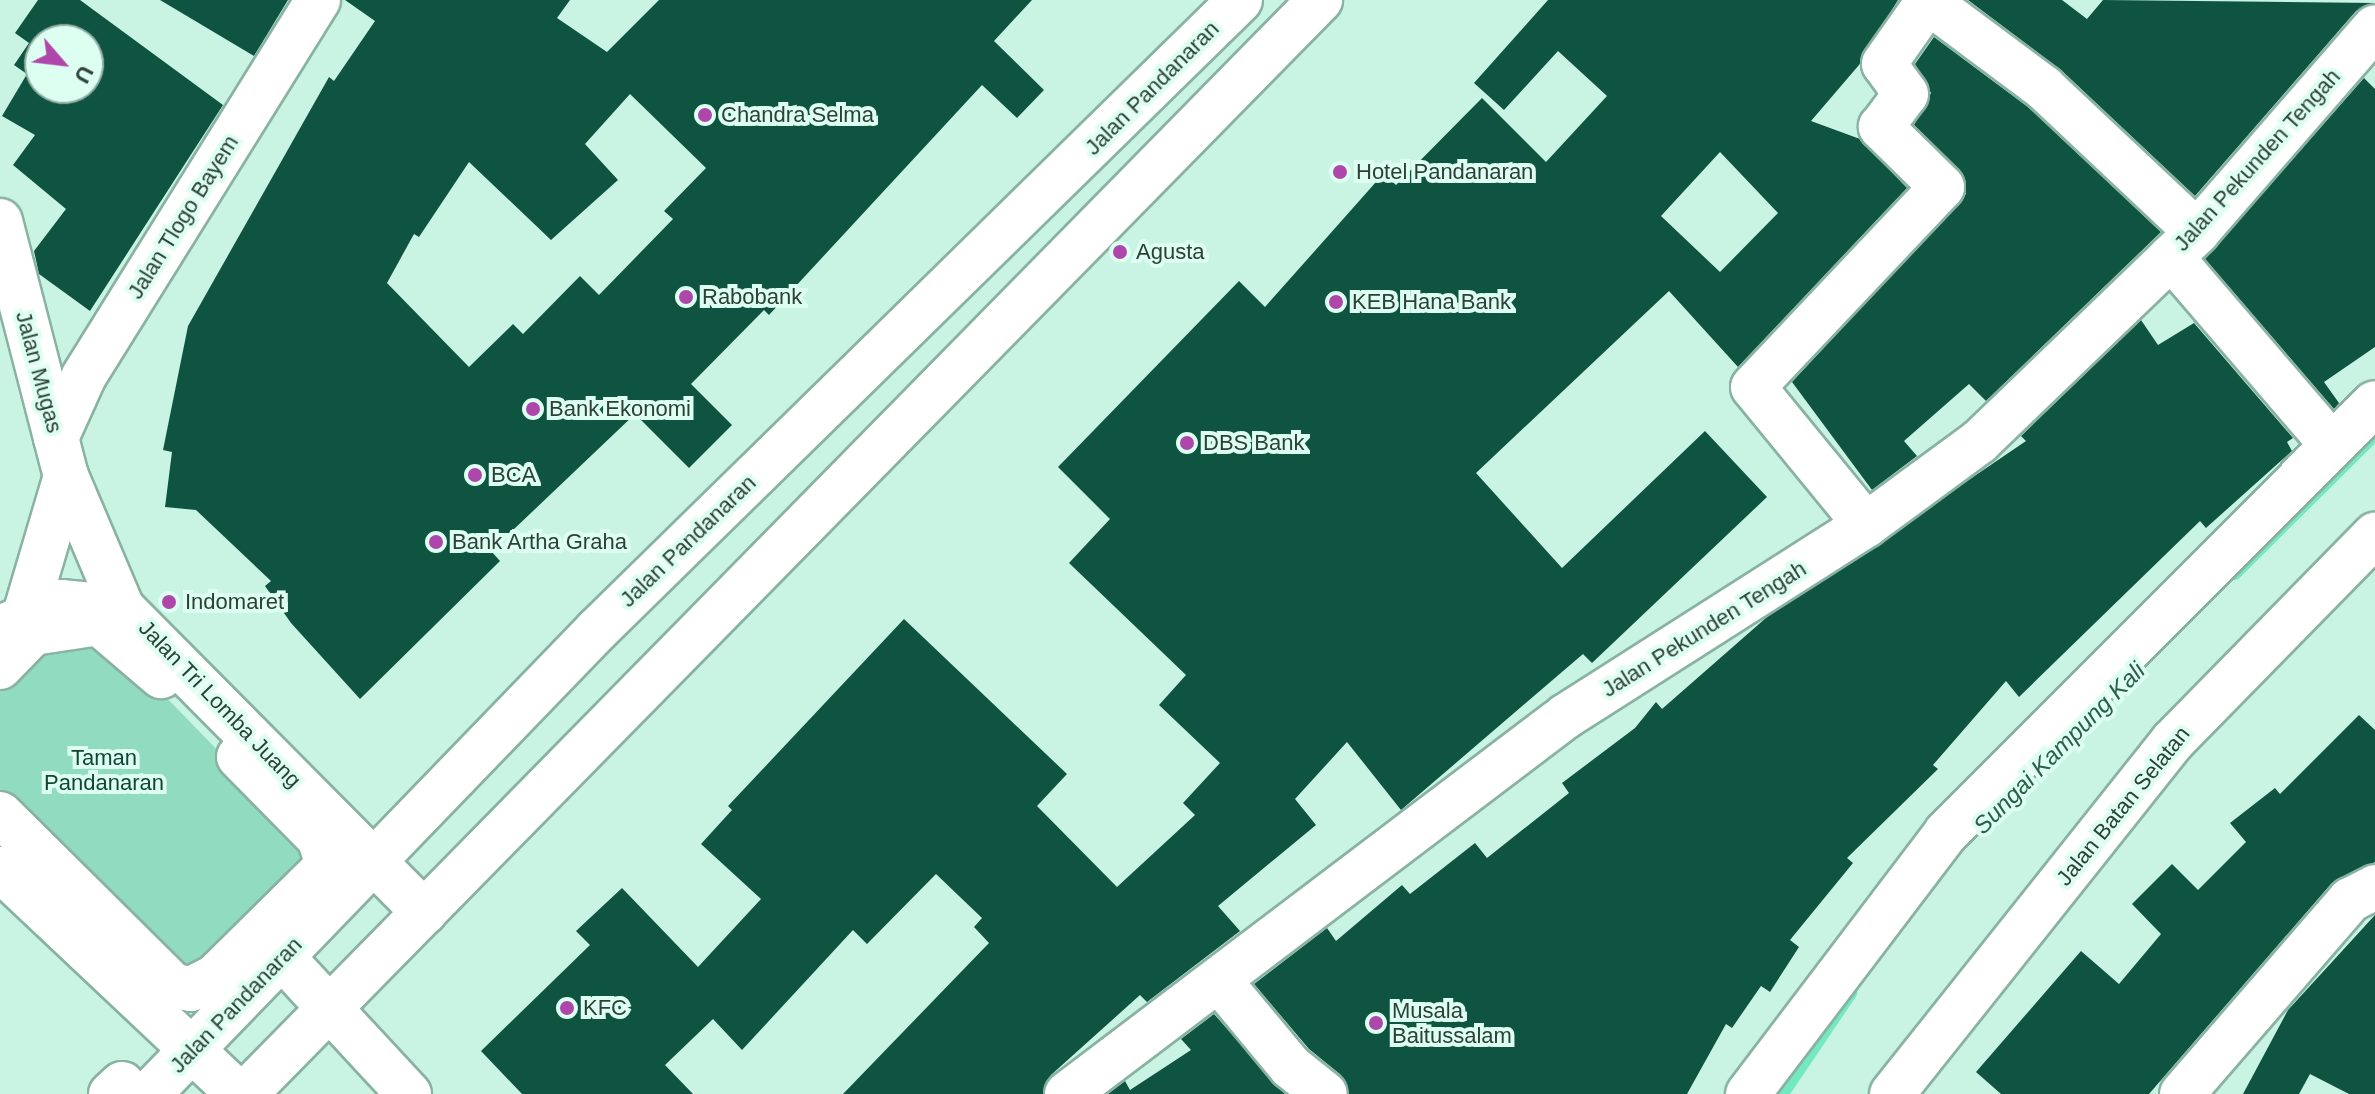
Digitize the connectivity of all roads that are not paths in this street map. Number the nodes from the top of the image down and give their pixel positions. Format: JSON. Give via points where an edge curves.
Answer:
{"nodes":[{"id":1,"x":318,"y":0,"type":"edge"},
{"id":2,"x":1240,"y":0,"type":"edge"},
{"id":3,"x":1320,"y":0,"type":"edge"},
{"id":4,"x":1927,"y":1,"type":"edge"},
{"id":5,"x":2375,"y":27,"type":"edge"},
{"id":6,"x":0,"y":221,"type":"edge"},
{"id":7,"x":2184,"y":245,"type":"junction"},
{"id":8,"x":2375,"y":403,"type":"edge"},
{"id":9,"x":2332,"y":445,"type":"junction"},
{"id":10,"x":61,"y":457,"type":"junction"},
{"id":11,"x":1866,"y":525,"type":"junction"},
{"id":12,"x":2375,"y":535,"type":"edge"},
{"id":13,"x":122,"y":608,"type":"junction"},
{"id":14,"x":9,"y":616,"type":"edge"},
{"id":15,"x":0,"y":667,"type":"edge"},
{"id":16,"x":0,"y":814,"type":"edge"},
{"id":17,"x":374,"y":860,"type":"junction"},
{"id":18,"x":0,"y":869,"type":"edge"},
{"id":19,"x":2375,"y":887,"type":"edge"},
{"id":20,"x":424,"y":912,"type":"junction"},
{"id":21,"x":271,"y":946,"type":"junction"},
{"id":22,"x":1222,"y":984,"type":"junction"},
{"id":23,"x":329,"y":1009,"type":"junction"},
{"id":24,"x":192,"y":1050,"type":"junction"},
{"id":25,"x":1909,"y":1088,"type":"edge"},
{"id":26,"x":128,"y":1091,"type":"edge"},
{"id":27,"x":242,"y":1094,"type":"edge"},
{"id":28,"x":409,"y":1094,"type":"edge"},
{"id":29,"x":1067,"y":1094,"type":"edge"},
{"id":30,"x":1325,"y":1094,"type":"edge"},
{"id":31,"x":1748,"y":1094,"type":"edge"},
{"id":32,"x":2182,"y":1094,"type":"edge"}],
"edges":[{"from":1,"to":10,"type":"main road","name":"Jalan Tlogo Bayem","via":[[84,376]]},
{"from":2,"to":17,"type":"main road","name":"Jalan Pandanaran","via":[[597,630]]},
{"from":3,"to":20,"type":"main road"},
{"from":4,"to":7,"type":"main road","via":[[2044,88]]},
{"from":4,"to":11,"type":"main road","via":[[1884,64],[1906,94],[1881,127],[1942,187],[1753,387]]},
{"from":5,"to":7,"type":"main road","name":"Jalan Pekunden Tengah"},
{"from":6,"to":10,"type":"main road","name":"Jalan Mugas"},
{"from":7,"to":9,"type":"main road","name":"Jalan Pekunden Tengah"},
{"from":7,"to":11,"type":"main road","name":"Jalan Pekunden Tengah","via":[[1979,442]]},
{"from":8,"to":9,"type":"main road"},
{"from":9,"to":31,"type":"main road","via":[[1946,833]]},
{"from":10,"to":13,"type":"main road","name":"Jalan Mugas"},
{"from":10,"to":14,"type":"main road"},
{"from":11,"to":22,"type":"main road","name":"Jalan Pekunden Tengah","via":[[1566,716]]},
{"from":12,"to":25,"type":"main road","name":"Jalan Batan Selatan","via":[[2173,741]]},
{"from":13,"to":14,"type":"main road","name":"Jalan Tri Lomba Juang","via":[[73,601]]},
{"from":13,"to":17,"type":"main road","name":"Jalan Tri Lomba Juang"},
{"from":15,"to":21,"type":"main road","via":[[33,633],[99,623],[134,648],[319,838],[328,865]]},
{"from":16,"to":21,"type":"main road","via":[[174,986],[191,989]]},
{"from":17,"to":20,"type":"main road","name":"Jalan Tri Lomba Juang"},
{"from":17,"to":21,"type":"main road","name":"Jalan Pandanaran"},
{"from":18,"to":24,"type":"main road"},
{"from":19,"to":32,"type":"main road","via":[[2350,900]]},
{"from":20,"to":23,"type":"main road"},
{"from":21,"to":23,"type":"main road"},
{"from":21,"to":24,"type":"main road","name":"Jalan Pandanaran"},
{"from":22,"to":29,"type":"main road","name":"Jalan Pekunden Tengah"},
{"from":22,"to":30,"type":"main road","via":[[1291,1067]]},
{"from":23,"to":27,"type":"main road"},
{"from":23,"to":28,"type":"main road"},
{"from":24,"to":26,"type":"main road","name":"Jalan Pandanaran"},
{"from":24,"to":27,"type":"main road"}]}
